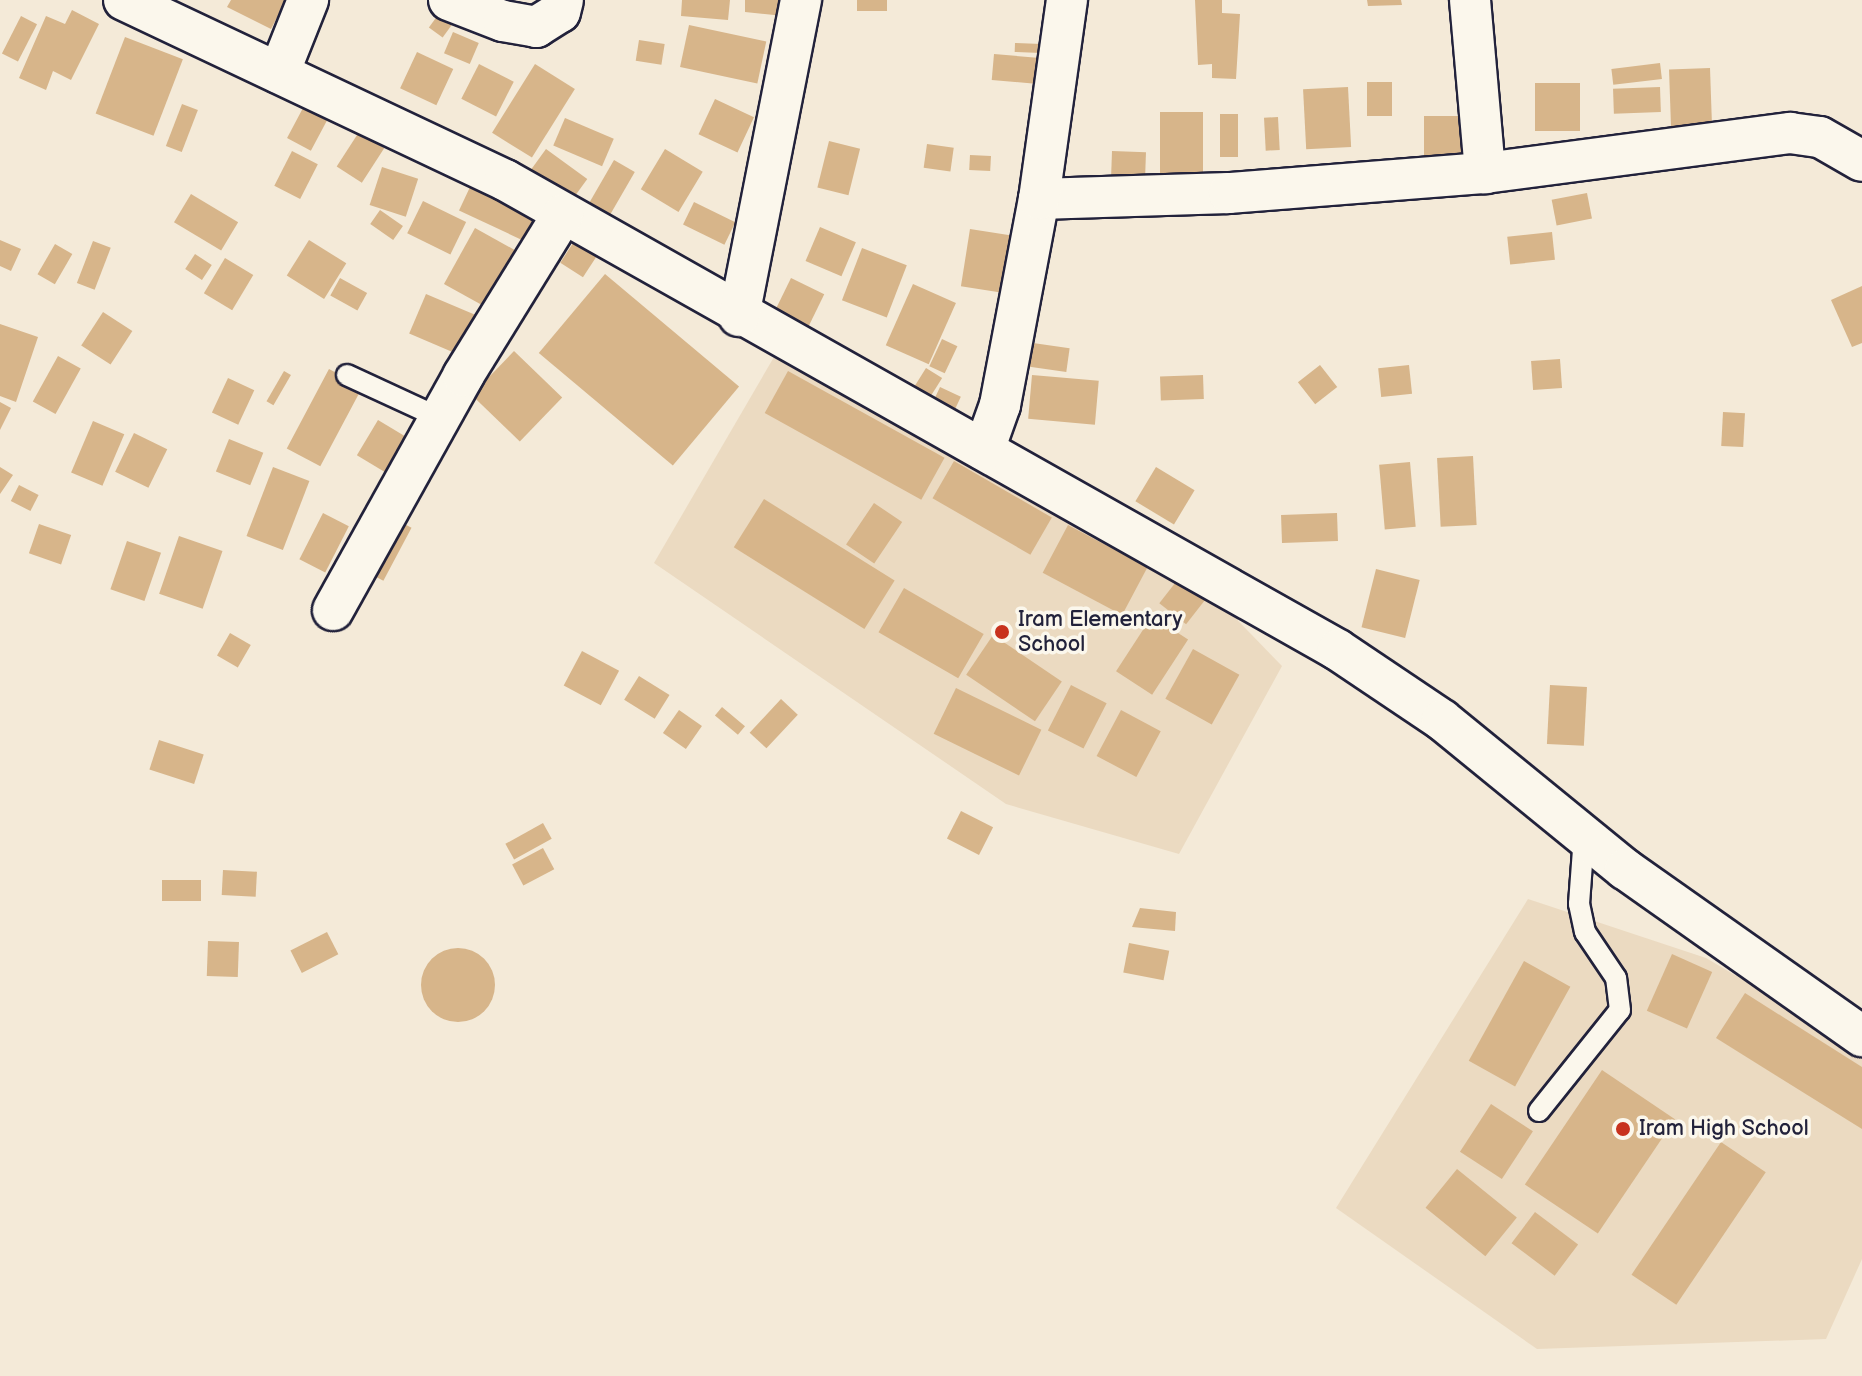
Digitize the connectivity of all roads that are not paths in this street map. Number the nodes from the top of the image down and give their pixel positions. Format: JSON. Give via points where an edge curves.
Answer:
{"nodes":[{"id":1,"x":124,"y":0,"type":"edge"},
{"id":2,"x":308,"y":0,"type":"edge"},
{"id":3,"x":449,"y":0,"type":"edge"},
{"id":4,"x":563,"y":0,"type":"edge"},
{"id":5,"x":801,"y":0,"type":"edge"},
{"id":6,"x":1067,"y":0,"type":"edge"},
{"id":7,"x":1470,"y":0,"type":"edge"},
{"id":8,"x":279,"y":73,"type":"junction"},
{"id":9,"x":1862,"y":161,"type":"edge"},
{"id":10,"x":1485,"y":173,"type":"junction"},
{"id":11,"x":1039,"y":199,"type":"junction"},
{"id":12,"x":563,"y":214,"type":"junction"},
{"id":13,"x":739,"y":316,"type":"junction"},
{"id":14,"x":347,"y":375,"type":"dead end"},
{"id":15,"x":440,"y":418,"type":"junction"},
{"id":16,"x":984,"y":450,"type":"junction"},
{"id":17,"x":333,"y":610,"type":"dead end"},
{"id":18,"x":1584,"y":836,"type":"junction"},
{"id":19,"x":1862,"y":1036,"type":"edge"},
{"id":20,"x":1539,"y":1111,"type":"dead end"}],
"edges":[{"from":1,"to":8,"type":"street"},
{"from":2,"to":8,"type":"street"},
{"from":3,"to":4,"type":"street","via":[[503,21],[536,27],[560,12]]},
{"from":5,"to":13,"type":"street"},
{"from":6,"to":11,"type":"street"},
{"from":7,"to":10,"type":"street"},
{"from":8,"to":12,"type":"street","via":[[505,180]]},
{"from":9,"to":10,"type":"street","via":[[1820,137],[1790,133]]},
{"from":10,"to":11,"type":"street","via":[[1229,193]]},
{"from":11,"to":16,"type":"street","via":[[1000,405]]},
{"from":12,"to":13,"type":"street"},
{"from":12,"to":15,"type":"street"},
{"from":13,"to":16,"type":"street"},
{"from":14,"to":15,"type":"lane"},
{"from":15,"to":17,"type":"street"},
{"from":16,"to":18,"type":"street","via":[[1338,650],[1442,720]]},
{"from":18,"to":19,"type":"street"},
{"from":18,"to":20,"type":"lane","via":[[1579,904],[1585,932],[1616,978],[1620,1010]]}]}
